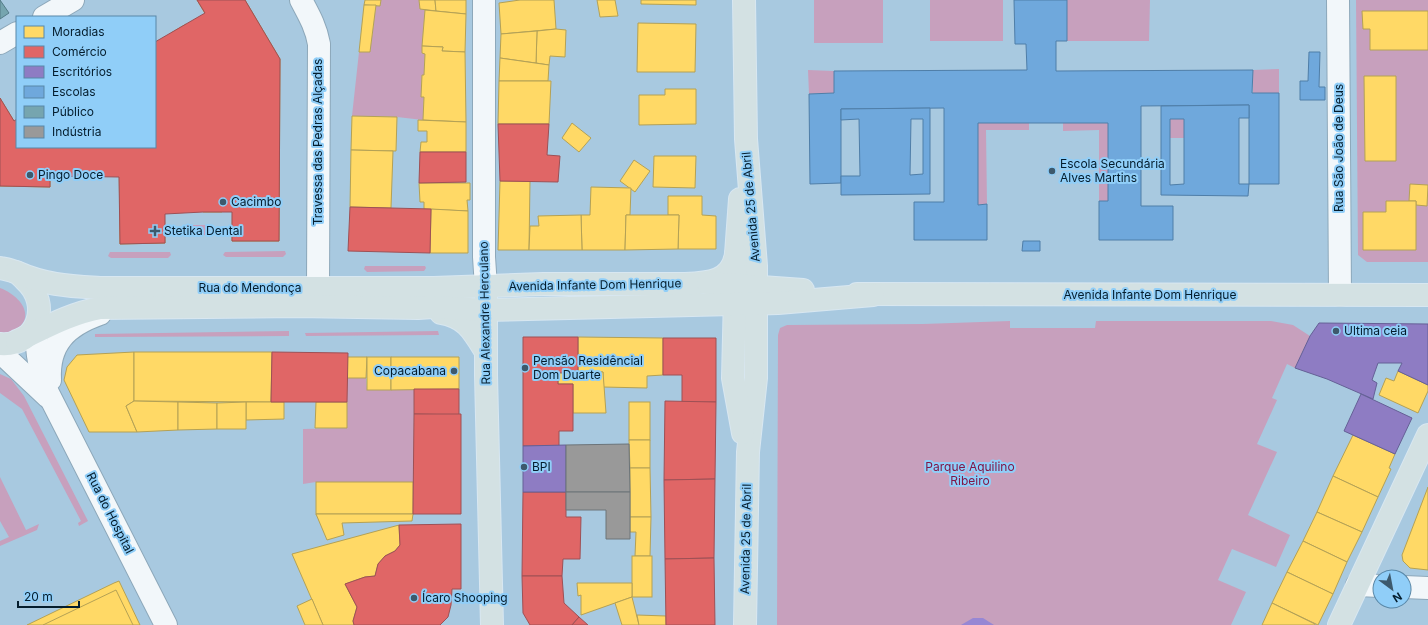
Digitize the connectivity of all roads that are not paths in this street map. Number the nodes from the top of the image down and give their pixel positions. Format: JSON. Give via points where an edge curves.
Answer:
{"nodes":[{"id":1,"x":73,"y":0,"type":"edge"},
{"id":2,"x":301,"y":0,"type":"edge"},
{"id":3,"x":484,"y":0,"type":"edge"},
{"id":4,"x":744,"y":0,"type":"edge"},
{"id":5,"x":1338,"y":0,"type":"edge"},
{"id":6,"x":46,"y":16,"type":"edge"},
{"id":7,"x":16,"y":34,"type":"edge"},
{"id":8,"x":0,"y":43,"type":"edge"},
{"id":9,"x":746,"y":140,"type":"junction"},
{"id":10,"x":736,"y":254,"type":"junction"},
{"id":11,"x":6,"y":268,"type":"edge"},
{"id":12,"x":704,"y":283,"type":"junction"},
{"id":13,"x":628,"y":284,"type":"junction"},
{"id":14,"x":486,"y":287,"type":"junction"},
{"id":15,"x":318,"y":288,"type":"junction"},
{"id":16,"x":743,"y":294,"type":"junction"},
{"id":17,"x":1340,"y":295,"type":"junction"},
{"id":18,"x":1428,"y":295,"type":"edge"},
{"id":19,"x":779,"y":296,"type":"junction"},
{"id":20,"x":118,"y":308,"type":"junction"},
{"id":21,"x":418,"y":308,"type":"junction"},
{"id":22,"x":527,"y":309,"type":"junction"},
{"id":23,"x":486,"y":310,"type":"junction"},
{"id":24,"x":18,"y":338,"type":"edge"},
{"id":25,"x":486,"y":352,"type":"junction"},
{"id":26,"x":54,"y":401,"type":"junction"},
{"id":27,"x":1428,"y":435,"type":"edge"},
{"id":28,"x":748,"y":452,"type":"junction"},
{"id":29,"x":1357,"y":586,"type":"junction"},
{"id":30,"x":1372,"y":586,"type":"edge"},
{"id":31,"x":1412,"y":587,"type":"edge"},
{"id":32,"x":1428,"y":588,"type":"edge"},
{"id":33,"x":166,"y":625,"type":"edge"},
{"id":34,"x":492,"y":625,"type":"edge"},
{"id":35,"x":745,"y":625,"type":"edge"},
{"id":36,"x":1339,"y":625,"type":"edge"}],
"edges":[{"from":1,"to":6,"type":"street"},
{"from":2,"to":15,"type":"street","name":"Travessa das Pedras Alçadas","via":[[313,21],[318,44]]},
{"from":3,"to":14,"type":"street","name":"Rua Alexandre Herculano"},
{"from":4,"to":9,"type":"main road","name":"Avenida 25 de Abril"},
{"from":5,"to":17,"type":"street","name":"Rua São João de Deus"},
{"from":7,"to":8,"type":"street"},
{"from":9,"to":10,"type":"main road","name":"Avenida 25 de Abril"},
{"from":9,"to":16,"type":"main road","name":"Avenida 25 de Abril"},
{"from":10,"to":12,"type":"main road","name":"Avenida Infante Dom Henrique","via":[[734,265],[728,273],[717,280]]},
{"from":10,"to":16,"type":"main road","name":"Avenida 25 de Abril"},
{"from":11,"to":15,"type":"main road","name":"Rua do Mendonça","via":[[33,280],[68,287]]},
{"from":11,"to":24,"type":"main road","via":[[31,285],[40,309]]},
{"from":12,"to":13,"type":"main road","name":"Avenida Infante Dom Henrique"},
{"from":12,"to":16,"type":"main road"},
{"from":13,"to":14,"type":"main road","name":"Avenida Infante Dom Henrique"},
{"from":13,"to":23,"type":"main road","via":[[586,294],[518,294],[494,302]]},
{"from":14,"to":15,"type":"main road","name":"Rua do Mendonça"},
{"from":14,"to":23,"type":"main road","name":"Rua Alexandre Herculano"},
{"from":16,"to":19,"type":"main road","name":"Avenida Infante Dom Henrique"},
{"from":16,"to":19,"type":"main road","via":[[762,281]]},
{"from":16,"to":22,"type":"main road","name":"Avenida Infante Dom Henrique","via":[[587,307]]},
{"from":16,"to":28,"type":"main road","name":"Avenida 25 de Abril","via":[[756,378]]},
{"from":16,"to":28,"type":"main road","name":"Avenida 25 de Abril","via":[[729,313],[734,329],[733,378]]},
{"from":17,"to":18,"type":"main road","name":"Avenida Infante Dom Henrique"},
{"from":17,"to":19,"type":"main road","name":"Avenida Infante Dom Henrique"},
{"from":20,"to":21,"type":"main road","name":"Rua do Mendonça"},
{"from":20,"to":24,"type":"main road","via":[[83,311]]},
{"from":20,"to":26,"type":"street","name":"Rua do Mendonça","via":[[92,316],[62,337],[52,352],[49,364]]},
{"from":21,"to":23,"type":"main road","name":"Rua do Mendonça"},
{"from":21,"to":25,"type":"main road","name":"Rua do Mendonça","via":[[459,318],[475,334]]},
{"from":22,"to":23,"type":"main road","name":"Avenida Infante Dom Henrique"},
{"from":22,"to":25,"type":"main road","via":[[507,322]]},
{"from":23,"to":25,"type":"main road","name":"Rua Alexandre Herculano"},
{"from":24,"to":26,"type":"street","name":"Rua do Hospital"},
{"from":24,"to":26,"type":"street","name":"Rua do Hospital","via":[[40,368],[46,389]]},
{"from":25,"to":34,"type":"main road","name":"Rua Alexandre Herculano"},
{"from":26,"to":33,"type":"street","name":"Rua do Hospital"},
{"from":27,"to":29,"type":"main road"},
{"from":28,"to":35,"type":"main road","name":"Avenida 25 de Abril"},
{"from":29,"to":30,"type":"street"},
{"from":29,"to":36,"type":"main road"},
{"from":31,"to":32,"type":"street"}]}
